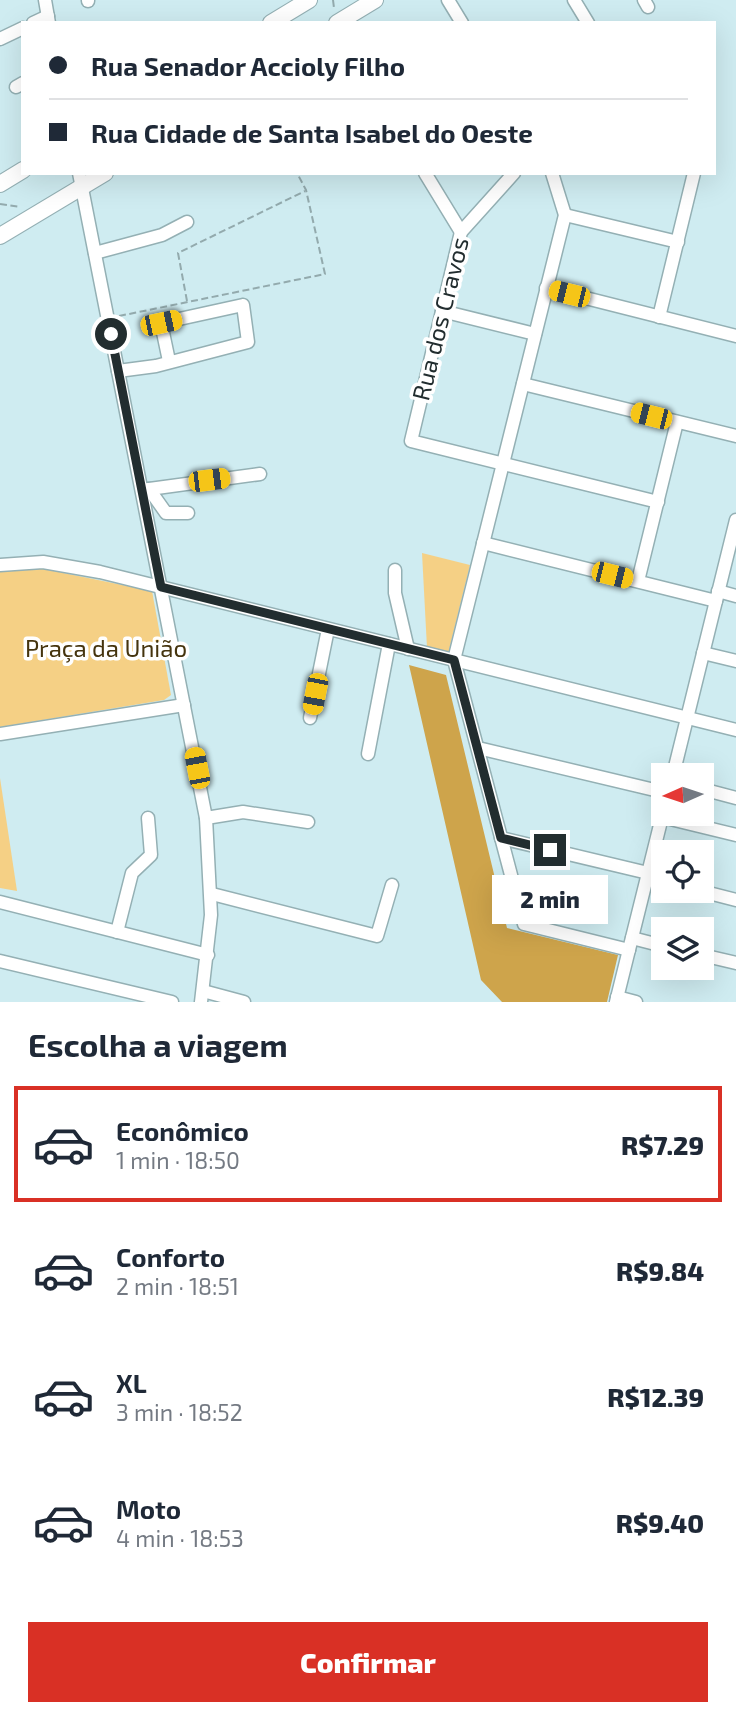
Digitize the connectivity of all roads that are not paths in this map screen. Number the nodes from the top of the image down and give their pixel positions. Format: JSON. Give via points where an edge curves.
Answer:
{"nodes":[{"id":1,"x":45,"y":0,"type":"edge"},
{"id":2,"x":309,"y":0,"type":"edge"},
{"id":3,"x":375,"y":0,"type":"edge"},
{"id":4,"x":448,"y":0,"type":"edge"},
{"id":5,"x":574,"y":0,"type":"edge"},
{"id":6,"x":48,"y":19,"type":"edge"},
{"id":7,"x":274,"y":21,"type":"edge"},
{"id":8,"x":340,"y":21,"type":"edge"},
{"id":9,"x":460,"y":21,"type":"edge"},
{"id":10,"x":587,"y":21,"type":"edge"},
{"id":11,"x":21,"y":29,"type":"edge"},
{"id":12,"x":0,"y":39,"type":"edge"},
{"id":13,"x":21,"y":171,"type":"edge"},
{"id":14,"x":98,"y":175,"type":"edge"},
{"id":15,"x":426,"y":175,"type":"edge"},
{"id":16,"x":512,"y":175,"type":"edge"},
{"id":17,"x":553,"y":175,"type":"edge"},
{"id":18,"x":690,"y":175,"type":"edge"},
{"id":19,"x":80,"y":180,"type":"edge"},
{"id":20,"x":0,"y":184,"type":"edge"},
{"id":21,"x":565,"y":215,"type":"junction"},
{"id":22,"x":187,"y":222,"type":"dead end"},
{"id":23,"x":461,"y":232,"type":"junction"},
{"id":24,"x":0,"y":236,"type":"edge"},
{"id":25,"x":678,"y":242,"type":"junction"},
{"id":26,"x":95,"y":253,"type":"junction"},
{"id":27,"x":546,"y":288,"type":"junction"},
{"id":28,"x":442,"y":311,"type":"junction"},
{"id":29,"x":659,"y":317,"type":"junction"},
{"id":30,"x":535,"y":334,"type":"junction"},
{"id":31,"x":736,"y":336,"type":"edge"},
{"id":32,"x":169,"y":361,"type":"junction"},
{"id":33,"x":118,"y":371,"type":"junction"},
{"id":34,"x":523,"y":384,"type":"junction"},
{"id":35,"x":677,"y":422,"type":"junction"},
{"id":36,"x":736,"y":436,"type":"edge"},
{"id":37,"x":503,"y":464,"type":"junction"},
{"id":38,"x":260,"y":474,"type":"dead end"},
{"id":39,"x":145,"y":490,"type":"junction"},
{"id":40,"x":657,"y":502,"type":"junction"},
{"id":41,"x":188,"y":513,"type":"dead end"},
{"id":42,"x":735,"y":528,"type":"edge"},
{"id":43,"x":483,"y":543,"type":"junction"},
{"id":44,"x":0,"y":565,"type":"edge"},
{"id":45,"x":396,"y":570,"type":"dead end"},
{"id":46,"x":638,"y":581,"type":"junction"},
{"id":47,"x":161,"y":587,"type":"junction"},
{"id":48,"x":717,"y":596,"type":"junction"},
{"id":49,"x":736,"y":596,"type":"edge"},
{"id":50,"x":328,"y":629,"type":"junction"},
{"id":51,"x":389,"y":644,"type":"junction"},
{"id":52,"x":408,"y":649,"type":"junction"},
{"id":53,"x":703,"y":653,"type":"junction"},
{"id":54,"x":454,"y":660,"type":"junction"},
{"id":55,"x":736,"y":661,"type":"edge"},
{"id":56,"x":184,"y":705,"type":"junction"},
{"id":57,"x":310,"y":718,"type":"dead end"},
{"id":58,"x":687,"y":718,"type":"junction"},
{"id":59,"x":736,"y":730,"type":"edge"},
{"id":60,"x":0,"y":734,"type":"edge"},
{"id":61,"x":478,"y":748,"type":"junction"},
{"id":62,"x":369,"y":754,"type":"dead end"},
{"id":63,"x":676,"y":763,"type":"edge"},
{"id":64,"x":651,"y":789,"type":"edge"},
{"id":65,"x":714,"y":792,"type":"edge"},
{"id":66,"x":736,"y":797,"type":"edge"},
{"id":67,"x":148,"y":818,"type":"dead end"},
{"id":68,"x":205,"y":818,"type":"junction"},
{"id":69,"x":308,"y":822,"type":"dead end"},
{"id":70,"x":660,"y":826,"type":"edge"},
{"id":71,"x":703,"y":826,"type":"edge"},
{"id":72,"x":736,"y":835,"type":"edge"},
{"id":73,"x":501,"y":838,"type":"junction"},
{"id":74,"x":648,"y":875,"type":"junction"},
{"id":75,"x":651,"y":876,"type":"edge"},
{"id":76,"x":392,"y":885,"type":"dead end"},
{"id":77,"x":212,"y":894,"type":"junction"},
{"id":78,"x":714,"y":894,"type":"edge"},
{"id":79,"x":736,"y":900,"type":"edge"},
{"id":80,"x":0,"y":902,"type":"edge"},
{"id":81,"x":117,"y":932,"type":"junction"},
{"id":82,"x":631,"y":944,"type":"junction"},
{"id":83,"x":651,"y":945,"type":"edge"},
{"id":84,"x":208,"y":955,"type":"junction"},
{"id":85,"x":714,"y":958,"type":"edge"},
{"id":86,"x":0,"y":961,"type":"edge"},
{"id":87,"x":736,"y":963,"type":"edge"},
{"id":88,"x":202,"y":996,"type":"edge"},
{"id":89,"x":617,"y":1000,"type":"edge"},
{"id":90,"x":172,"y":1002,"type":"edge"},
{"id":91,"x":244,"y":1002,"type":"edge"},
{"id":92,"x":636,"y":1002,"type":"edge"}],
"edges":[{"from":1,"to":6,"type":"street"},
{"from":2,"to":7,"type":"main road"},
{"from":3,"to":8,"type":"main road"},
{"from":4,"to":9,"type":"street"},
{"from":5,"to":10,"type":"street"},
{"from":11,"to":12,"type":"street"},
{"from":13,"to":20,"type":"main road"},
{"from":14,"to":19,"type":"main road"},
{"from":15,"to":23,"type":"street"},
{"from":16,"to":23,"type":"street","name":"Rua dos Cravos"},
{"from":17,"to":21,"type":"street"},
{"from":18,"to":25,"type":"street"},
{"from":19,"to":24,"type":"main road"},
{"from":19,"to":26,"type":"street"},
{"from":21,"to":25,"type":"street"},
{"from":21,"to":27,"type":"street"},
{"from":22,"to":26,"type":"street","via":[[162,235]]},
{"from":23,"to":28,"type":"street","name":"Rua dos Cravos"},
{"from":25,"to":29,"type":"street"},
{"from":26,"to":33,"type":"street"},
{"from":27,"to":29,"type":"street"},
{"from":27,"to":30,"type":"street"},
{"from":28,"to":30,"type":"street"},
{"from":28,"to":37,"type":"street","name":"Rua dos Cravos","via":[[411,441]]},
{"from":29,"to":31,"type":"street"},
{"from":30,"to":34,"type":"street"},
{"from":32,"to":32,"type":"street","via":[[248,342],[243,305],[161,323]]},
{"from":32,"to":33,"type":"street"},
{"from":33,"to":39,"type":"street"},
{"from":34,"to":35,"type":"street"},
{"from":34,"to":37,"type":"street"},
{"from":35,"to":36,"type":"street"},
{"from":35,"to":40,"type":"street"},
{"from":37,"to":40,"type":"street"},
{"from":37,"to":43,"type":"street"},
{"from":38,"to":39,"type":"street"},
{"from":39,"to":41,"type":"street","via":[[166,513]]},
{"from":39,"to":47,"type":"street"},
{"from":40,"to":46,"type":"street"},
{"from":42,"to":48,"type":"street"},
{"from":43,"to":46,"type":"street"},
{"from":43,"to":54,"type":"street"},
{"from":44,"to":47,"type":"street","via":[[43,562]]},
{"from":45,"to":52,"type":"street","via":[[395,593]]},
{"from":46,"to":48,"type":"street"},
{"from":47,"to":50,"type":"street"},
{"from":47,"to":56,"type":"street"},
{"from":48,"to":49,"type":"street"},
{"from":48,"to":53,"type":"street"},
{"from":50,"to":51,"type":"street"},
{"from":50,"to":57,"type":"street"},
{"from":51,"to":52,"type":"street"},
{"from":51,"to":62,"type":"street"},
{"from":52,"to":54,"type":"street"},
{"from":53,"to":55,"type":"street"},
{"from":53,"to":58,"type":"street"},
{"from":54,"to":58,"type":"street"},
{"from":54,"to":61,"type":"street"},
{"from":56,"to":60,"type":"street"},
{"from":56,"to":68,"type":"street"},
{"from":58,"to":59,"type":"street"},
{"from":58,"to":63,"type":"street"},
{"from":61,"to":64,"type":"street"},
{"from":61,"to":73,"type":"street"},
{"from":65,"to":66,"type":"street"},
{"from":67,"to":81,"type":"street","via":[[151,855],[132,873]]},
{"from":68,"to":69,"type":"street","via":[[243,813]]},
{"from":68,"to":77,"type":"street"},
{"from":70,"to":74,"type":"street"},
{"from":71,"to":72,"type":"street"},
{"from":73,"to":74,"type":"street"},
{"from":73,"to":82,"type":"street","via":[[524,925]]},
{"from":74,"to":75,"type":"street"},
{"from":74,"to":82,"type":"street"},
{"from":76,"to":77,"type":"street","via":[[377,936]]},
{"from":77,"to":84,"type":"street"},
{"from":78,"to":79,"type":"street"},
{"from":80,"to":81,"type":"street"},
{"from":81,"to":84,"type":"street"},
{"from":82,"to":83,"type":"street"},
{"from":82,"to":89,"type":"street"},
{"from":84,"to":88,"type":"street"},
{"from":85,"to":87,"type":"street"},
{"from":86,"to":90,"type":"street"},
{"from":88,"to":91,"type":"street"},
{"from":89,"to":92,"type":"street"}]}
